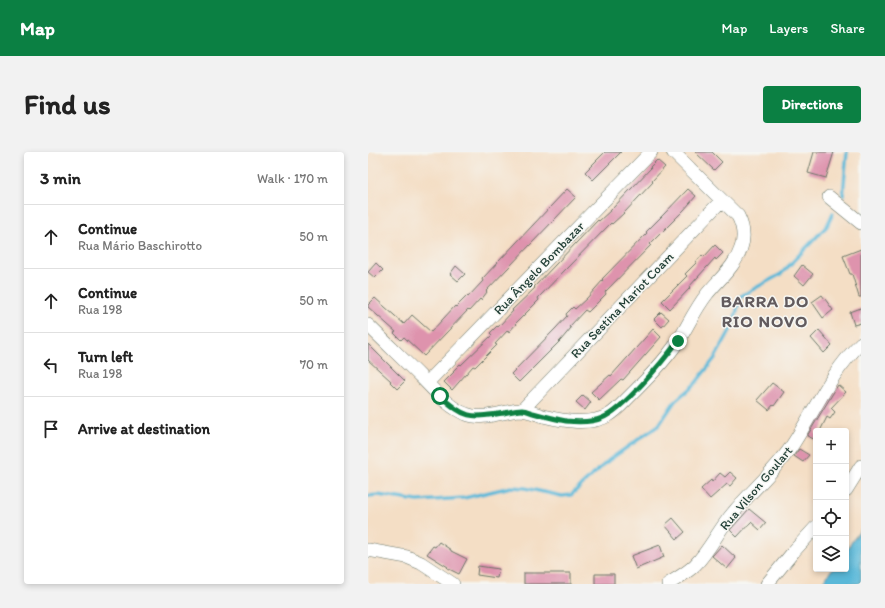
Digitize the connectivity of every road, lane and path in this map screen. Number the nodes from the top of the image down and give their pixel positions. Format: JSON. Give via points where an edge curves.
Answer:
{"nodes":[{"id":1,"x":651,"y":152,"type":"edge"},
{"id":2,"x":673,"y":152,"type":"edge"},
{"id":3,"x":829,"y":197,"type":"dead end"},
{"id":4,"x":722,"y":200,"type":"junction"},
{"id":5,"x":861,"y":223,"type":"edge"},
{"id":6,"x":368,"y":325,"type":"edge"},
{"id":7,"x":861,"y":343,"type":"edge"},
{"id":8,"x":427,"y":383,"type":"junction"},
{"id":9,"x":522,"y":410,"type":"junction"},
{"id":10,"x":861,"y":466,"type":"edge"},
{"id":11,"x":849,"y":485,"type":"edge"},
{"id":12,"x":813,"y":530,"type":"edge"},
{"id":13,"x":368,"y":550,"type":"edge"},
{"id":14,"x":453,"y":584,"type":"edge"},
{"id":15,"x":668,"y":584,"type":"edge"},
{"id":16,"x":767,"y":584,"type":"edge"}],
"edges":[{"from":1,"to":8,"type":"street","name":"Rua Ângelo Bombazar"},
{"from":2,"to":4,"type":"street"},
{"from":3,"to":5,"type":"street"},
{"from":4,"to":9,"type":"street","name":"Rua Sestina Mariot Coam"},
{"from":4,"to":9,"type":"street","via":[[742,223],[744,239],[739,255],[704,298],[672,349],[636,390],[616,410],[600,419],[564,420]]},
{"from":6,"to":8,"type":"street"},
{"from":7,"to":15,"type":"street","name":"Rua Vilson Goulart","via":[[826,387],[785,456],[732,513],[695,565]]},
{"from":8,"to":9,"type":"street","via":[[456,410],[468,415],[481,416]]},
{"from":10,"to":11,"type":"street"},
{"from":12,"to":16,"type":"street"},
{"from":13,"to":14,"type":"street","via":[[407,557]]}]}
